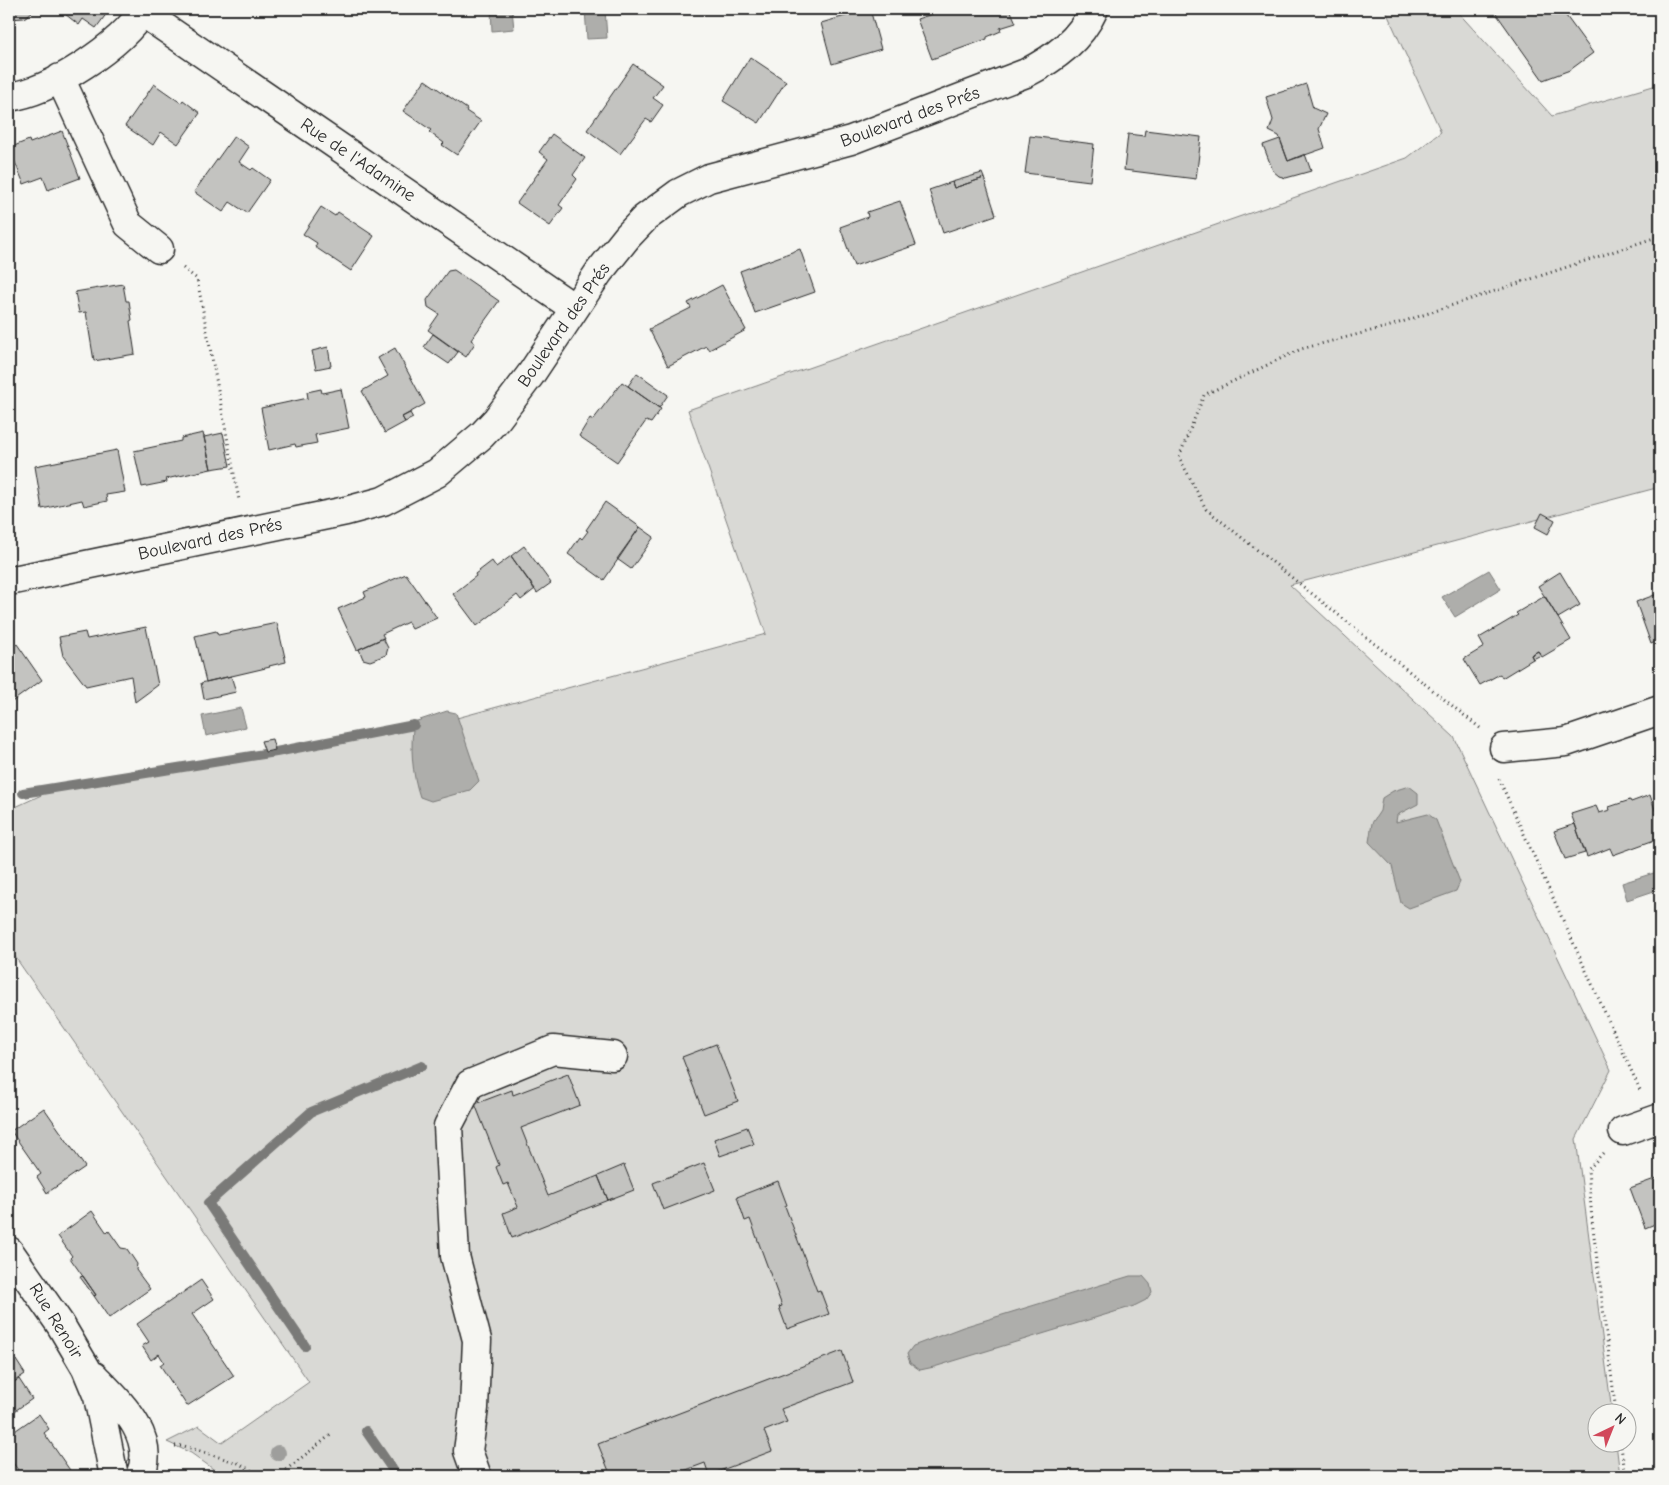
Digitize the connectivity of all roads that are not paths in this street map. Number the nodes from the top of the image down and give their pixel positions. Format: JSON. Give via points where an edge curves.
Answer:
{"nodes":[{"id":1,"x":1094,"y":9,"type":"edge"},
{"id":2,"x":143,"y":10,"type":"edge"},
{"id":3,"x":60,"y":78,"type":"junction"},
{"id":4,"x":9,"y":97,"type":"edge"},
{"id":5,"x":159,"y":249,"type":"road end"},
{"id":6,"x":574,"y":308,"type":"junction"},
{"id":7,"x":9,"y":581,"type":"edge"},
{"id":8,"x":1660,"y":710,"type":"edge"},
{"id":9,"x":1504,"y":748,"type":"road end"},
{"id":10,"x":613,"y":1056,"type":"dead end"},
{"id":11,"x":1657,"y":1119,"type":"edge"},
{"id":12,"x":1623,"y":1131,"type":"road end"},
{"id":13,"x":9,"y":1250,"type":"edge"},
{"id":14,"x":86,"y":1368,"type":"junction"},
{"id":15,"x":114,"y":1476,"type":"edge"},
{"id":16,"x":140,"y":1476,"type":"edge"},
{"id":17,"x":478,"y":1476,"type":"edge"}],
"edges":[{"from":1,"to":6,"type":"street","name":"Boulevard des Prés","via":[[1078,36],[1065,49],[1026,73],[851,140],[709,178],[679,193],[645,218],[627,237]]},
{"from":2,"to":3,"type":"street","via":[[120,36],[86,63]]},
{"from":2,"to":6,"type":"street","name":"Rue de l'Adamine"},
{"from":3,"to":4,"type":"street","via":[[34,91]]},
{"from":3,"to":5,"type":"street","via":[[128,224]]},
{"from":6,"to":7,"type":"street","name":"Boulevard des Prés","via":[[497,419],[437,473],[383,501]]},
{"from":8,"to":9,"type":"street","via":[[1566,742]]},
{"from":10,"to":17,"type":"street","via":[[553,1050],[470,1084],[448,1126],[455,1256],[477,1340],[474,1408],[468,1451]]},
{"from":11,"to":12,"type":"street"},
{"from":13,"to":14,"type":"street","name":"Rue Renoir"},
{"from":14,"to":15,"type":"street","name":"Rue Renoir","via":[[98,1397]]},
{"from":14,"to":16,"type":"street","name":"Rue Renoir","via":[[121,1404],[137,1427],[145,1446],[144,1470]]}]}
